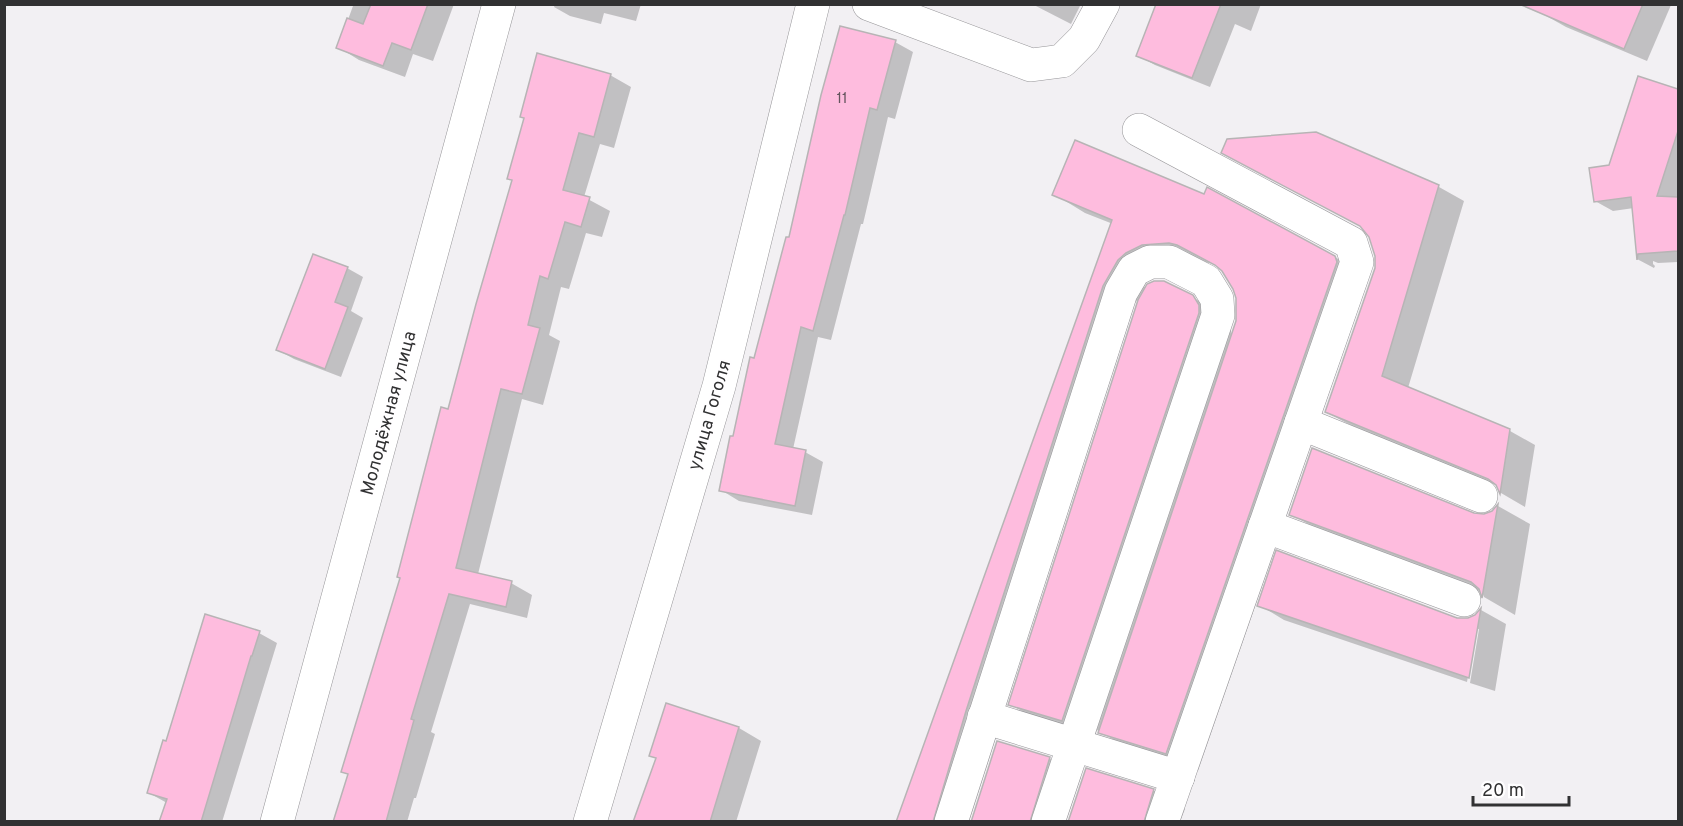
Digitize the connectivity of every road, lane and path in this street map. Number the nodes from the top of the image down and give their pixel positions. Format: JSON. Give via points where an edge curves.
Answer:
{"nodes":[{"id":1,"x":499,"y":4,"type":"edge"},
{"id":2,"x":813,"y":4,"type":"edge"},
{"id":3,"x":869,"y":4,"type":"edge"},
{"id":4,"x":1103,"y":4,"type":"edge"},
{"id":5,"x":1139,"y":130,"type":"dead end"},
{"id":6,"x":1301,"y":423,"type":"junction"},
{"id":7,"x":1481,"y":496,"type":"dead end"},
{"id":8,"x":1265,"y":526,"type":"junction"},
{"id":9,"x":1464,"y":600,"type":"dead end"},
{"id":10,"x":984,"y":717,"type":"junction"},
{"id":11,"x":1074,"y":745,"type":"junction"},
{"id":12,"x":1178,"y":777,"type":"junction"},
{"id":13,"x":277,"y":822,"type":"edge"},
{"id":14,"x":590,"y":822,"type":"edge"},
{"id":15,"x":951,"y":822,"type":"edge"},
{"id":16,"x":1048,"y":822,"type":"edge"},
{"id":17,"x":1162,"y":822,"type":"edge"}],
"edges":[{"from":1,"to":13,"type":"street","name":"Молодёжная улица"},
{"from":2,"to":14,"type":"street","name":"улица Гоголя","via":[[718,386]]},
{"from":3,"to":4,"type":"street","via":[[1031,65],[1062,61],[1084,39]]},
{"from":5,"to":6,"type":"street","via":[[1351,243],[1357,262]]},
{"from":6,"to":7,"type":"street"},
{"from":6,"to":8,"type":"street"},
{"from":8,"to":9,"type":"street"},
{"from":8,"to":12,"type":"street"},
{"from":10,"to":11,"type":"street"},
{"from":10,"to":11,"type":"street","via":[[1121,292],[1134,270],[1150,262],[1169,262],[1206,281],[1216,299],[1218,315]]},
{"from":10,"to":15,"type":"street"},
{"from":11,"to":12,"type":"street"},
{"from":11,"to":16,"type":"street"},
{"from":12,"to":17,"type":"street"}]}
